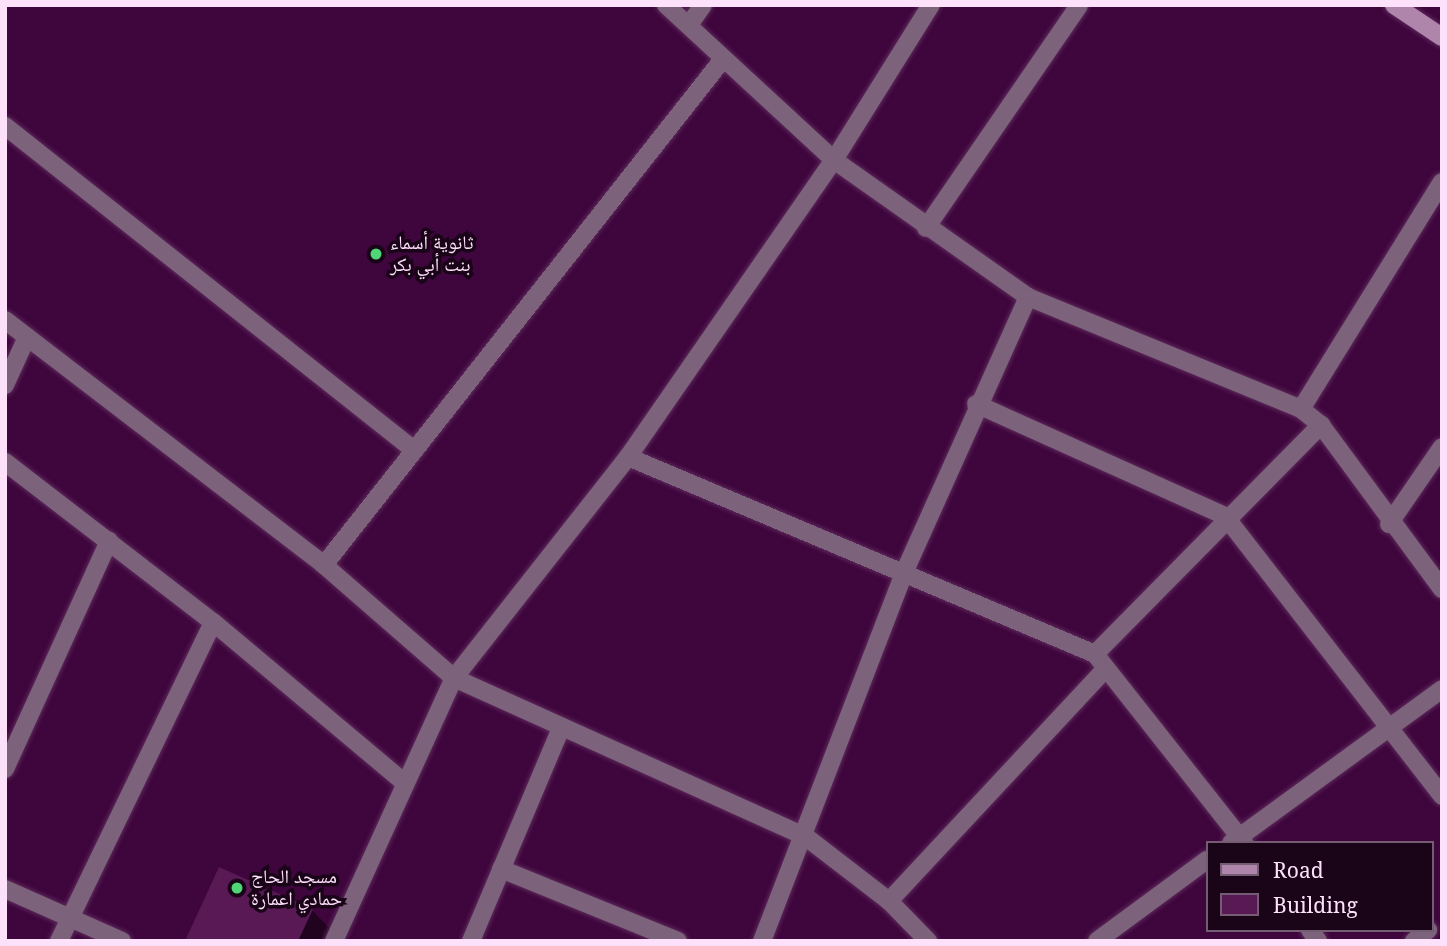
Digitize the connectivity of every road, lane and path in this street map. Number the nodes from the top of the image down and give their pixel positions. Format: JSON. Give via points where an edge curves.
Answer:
{"nodes":[{"id":1,"x":666,"y":5,"type":"edge"},
{"id":2,"x":703,"y":5,"type":"edge"},
{"id":3,"x":931,"y":5,"type":"edge"},
{"id":4,"x":1079,"y":5,"type":"edge"},
{"id":5,"x":1394,"y":5,"type":"edge"},
{"id":6,"x":689,"y":25,"type":"junction"},
{"id":7,"x":1442,"y":37,"type":"edge"},
{"id":8,"x":723,"y":59,"type":"junction"},
{"id":9,"x":5,"y":126,"type":"edge"},
{"id":10,"x":834,"y":160,"type":"junction"},
{"id":11,"x":1442,"y":182,"type":"edge"},
{"id":12,"x":926,"y":228,"type":"junction"},
{"id":13,"x":1028,"y":297,"type":"junction"},
{"id":14,"x":5,"y":320,"type":"edge"},
{"id":15,"x":27,"y":337,"type":"junction"},
{"id":16,"x":5,"y":386,"type":"edge"},
{"id":17,"x":976,"y":404,"type":"junction"},
{"id":18,"x":1301,"y":409,"type":"junction"},
{"id":19,"x":1321,"y":425,"type":"junction"},
{"id":20,"x":1442,"y":447,"type":"edge"},
{"id":21,"x":414,"y":450,"type":"junction"},
{"id":22,"x":628,"y":457,"type":"junction"},
{"id":23,"x":5,"y":462,"type":"edge"},
{"id":24,"x":1225,"y":516,"type":"junction"},
{"id":25,"x":1389,"y":524,"type":"junction"},
{"id":26,"x":109,"y":541,"type":"junction"},
{"id":27,"x":324,"y":565,"type":"junction"},
{"id":28,"x":903,"y":575,"type":"junction"},
{"id":29,"x":1442,"y":589,"type":"edge"},
{"id":30,"x":213,"y":622,"type":"junction"},
{"id":31,"x":1101,"y":661,"type":"junction"},
{"id":32,"x":454,"y":678,"type":"junction"},
{"id":33,"x":1442,"y":689,"type":"edge"},
{"id":34,"x":1390,"y":727,"type":"junction"},
{"id":35,"x":561,"y":728,"type":"junction"},
{"id":36,"x":5,"y":769,"type":"edge"},
{"id":37,"x":405,"y":783,"type":"junction"},
{"id":38,"x":1442,"y":796,"type":"edge"},
{"id":39,"x":806,"y":837,"type":"junction"},
{"id":40,"x":1238,"y":841,"type":"edge"},
{"id":41,"x":1206,"y":861,"type":"edge"},
{"id":42,"x":501,"y":869,"type":"junction"},
{"id":43,"x":5,"y":890,"type":"edge"},
{"id":44,"x":889,"y":901,"type":"junction"},
{"id":45,"x":70,"y":917,"type":"junction"},
{"id":46,"x":770,"y":935,"type":"edge"},
{"id":47,"x":60,"y":941,"type":"edge"},
{"id":48,"x":122,"y":941,"type":"edge"},
{"id":49,"x":334,"y":941,"type":"edge"},
{"id":50,"x":471,"y":941,"type":"edge"},
{"id":51,"x":678,"y":941,"type":"edge"},
{"id":52,"x":928,"y":941,"type":"edge"},
{"id":53,"x":1097,"y":941,"type":"edge"}],
"edges":[{"from":1,"to":6,"type":"street"},
{"from":2,"to":6,"type":"street"},
{"from":3,"to":10,"type":"street"},
{"from":4,"to":12,"type":"street"},
{"from":5,"to":7,"type":"main road"},
{"from":6,"to":8,"type":"street"},
{"from":8,"to":10,"type":"street"},
{"from":8,"to":21,"type":"street"},
{"from":9,"to":21,"type":"street"},
{"from":10,"to":12,"type":"street"},
{"from":10,"to":22,"type":"street"},
{"from":11,"to":18,"type":"street"},
{"from":12,"to":13,"type":"street"},
{"from":13,"to":17,"type":"street"},
{"from":13,"to":18,"type":"street"},
{"from":14,"to":15,"type":"street"},
{"from":15,"to":16,"type":"street"},
{"from":15,"to":27,"type":"street"},
{"from":17,"to":24,"type":"street"},
{"from":17,"to":28,"type":"street"},
{"from":18,"to":19,"type":"street"},
{"from":19,"to":24,"type":"street"},
{"from":19,"to":25,"type":"street"},
{"from":20,"to":25,"type":"street"},
{"from":21,"to":27,"type":"street"},
{"from":22,"to":28,"type":"street"},
{"from":22,"to":32,"type":"street"},
{"from":23,"to":26,"type":"street"},
{"from":24,"to":31,"type":"street"},
{"from":24,"to":34,"type":"street"},
{"from":25,"to":29,"type":"street"},
{"from":26,"to":30,"type":"street"},
{"from":26,"to":36,"type":"street"},
{"from":27,"to":32,"type":"street"},
{"from":28,"to":31,"type":"street"},
{"from":28,"to":39,"type":"street"},
{"from":30,"to":37,"type":"street"},
{"from":30,"to":45,"type":"street"},
{"from":31,"to":40,"type":"street"},
{"from":31,"to":44,"type":"street"},
{"from":32,"to":35,"type":"street"},
{"from":32,"to":37,"type":"street"},
{"from":33,"to":34,"type":"street"},
{"from":34,"to":38,"type":"street"},
{"from":34,"to":40,"type":"street"},
{"from":35,"to":39,"type":"street"},
{"from":35,"to":42,"type":"street"},
{"from":37,"to":49,"type":"street"},
{"from":39,"to":44,"type":"street"},
{"from":39,"to":46,"type":"street"},
{"from":41,"to":53,"type":"street"},
{"from":42,"to":50,"type":"street"},
{"from":42,"to":51,"type":"street"},
{"from":43,"to":45,"type":"street"},
{"from":44,"to":52,"type":"street"},
{"from":45,"to":47,"type":"street"},
{"from":45,"to":48,"type":"street"}]}
